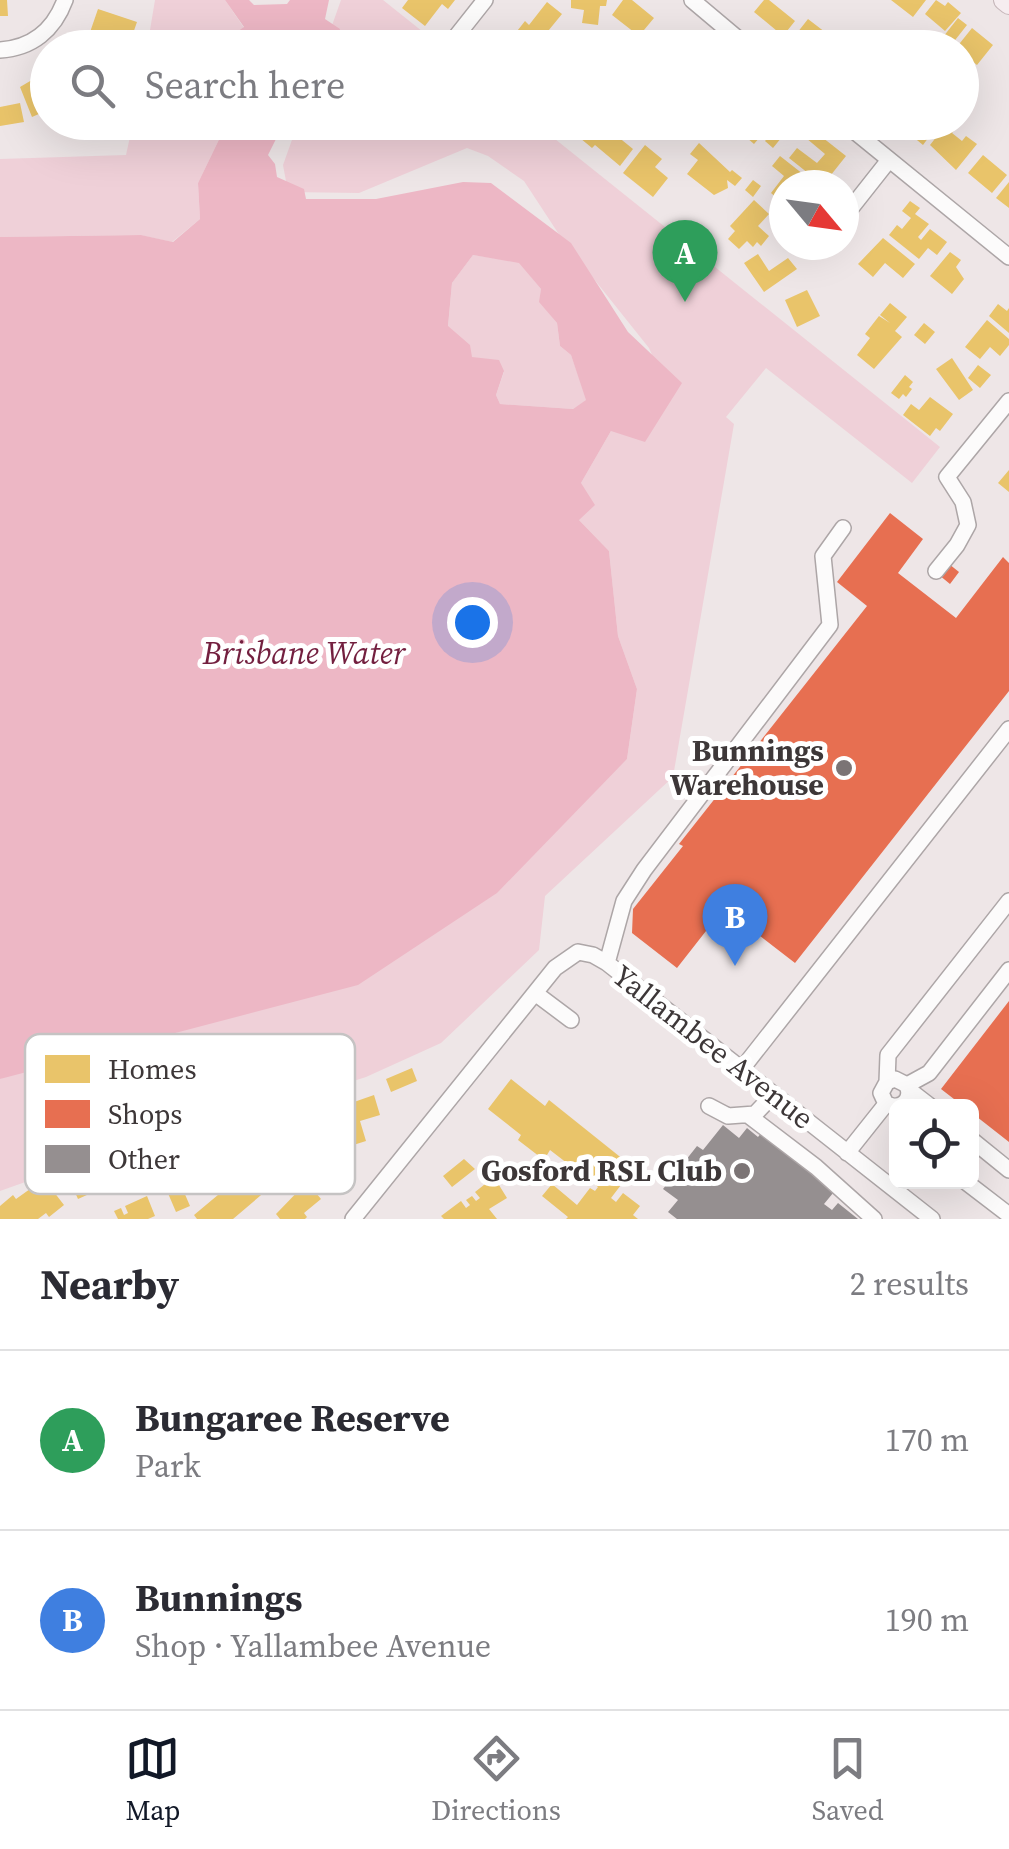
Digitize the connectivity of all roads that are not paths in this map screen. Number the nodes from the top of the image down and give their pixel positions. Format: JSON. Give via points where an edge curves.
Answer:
{"nodes":[{"id":1,"x":65,"y":0,"type":"edge"},
{"id":2,"x":485,"y":0,"type":"edge"},
{"id":3,"x":692,"y":0,"type":"edge"},
{"id":4,"x":47,"y":30,"type":"edge"},
{"id":5,"x":461,"y":30,"type":"edge"},
{"id":6,"x":719,"y":30,"type":"edge"},
{"id":7,"x":30,"y":42,"type":"edge"},
{"id":8,"x":0,"y":50,"type":"edge"},
{"id":9,"x":865,"y":140,"type":"edge"},
{"id":10,"x":890,"y":160,"type":"junction"},
{"id":11,"x":859,"y":199,"type":"edge"},
{"id":12,"x":1009,"y":257,"type":"edge"},
{"id":13,"x":1009,"y":401,"type":"edge"},
{"id":14,"x":843,"y":528,"type":"dead end"},
{"id":15,"x":936,"y":571,"type":"dead end"},
{"id":16,"x":1009,"y":730,"type":"edge"},
{"id":17,"x":1009,"y":901,"type":"edge"},
{"id":18,"x":995,"y":919,"type":"junction"},
{"id":19,"x":1009,"y":930,"type":"edge"},
{"id":20,"x":606,"y":963,"type":"junction"},
{"id":21,"x":1009,"y":970,"type":"edge"},
{"id":22,"x":535,"y":993,"type":"junction"},
{"id":23,"x":571,"y":1020,"type":"dead end"},
{"id":24,"x":741,"y":1070,"type":"junction"},
{"id":25,"x":887,"y":1082,"type":"junction"},
{"id":26,"x":908,"y":1087,"type":"junction"},
{"id":27,"x":772,"y":1095,"type":"junction"},
{"id":28,"x":908,"y":1099,"type":"edge"},
{"id":29,"x":922,"y":1099,"type":"edge"},
{"id":30,"x":889,"y":1100,"type":"edge"},
{"id":31,"x":709,"y":1106,"type":"dead end"},
{"id":32,"x":889,"y":1112,"type":"edge"},
{"id":33,"x":748,"y":1116,"type":"junction"},
{"id":34,"x":979,"y":1146,"type":"edge"},
{"id":35,"x":847,"y":1153,"type":"junction"},
{"id":36,"x":1009,"y":1170,"type":"edge"},
{"id":37,"x":975,"y":1189,"type":"edge"},
{"id":38,"x":1009,"y":1215,"type":"edge"},
{"id":39,"x":354,"y":1219,"type":"edge"},
{"id":40,"x":874,"y":1219,"type":"edge"},
{"id":41,"x":932,"y":1219,"type":"edge"}],
"edges":[{"from":1,"to":4,"type":"street"},
{"from":2,"to":5,"type":"street"},
{"from":3,"to":6,"type":"street"},
{"from":7,"to":8,"type":"street"},
{"from":9,"to":10,"type":"street"},
{"from":10,"to":11,"type":"street"},
{"from":10,"to":12,"type":"street"},
{"from":13,"to":15,"type":"street","via":[[947,478],[964,502],[968,524]]},
{"from":14,"to":20,"type":"street","via":[[823,556],[830,625],[644,870],[624,901]]},
{"from":16,"to":24,"type":"street"},
{"from":17,"to":18,"type":"street"},
{"from":18,"to":19,"type":"street"},
{"from":18,"to":25,"type":"street","via":[[888,1055]]},
{"from":20,"to":22,"type":"street","name":"Yallambee Avenue","via":[[594,955],[570,955]]},
{"from":20,"to":24,"type":"street","name":"Yallambee Avenue"},
{"from":21,"to":26,"type":"street","via":[[929,1073]]},
{"from":22,"to":23,"type":"street"},
{"from":22,"to":39,"type":"street","name":"Yallambee Avenue"},
{"from":24,"to":27,"type":"street","name":"Yallambee Avenue"},
{"from":25,"to":26,"type":"street"},
{"from":25,"to":30,"type":"street","via":[[881,1093]]},
{"from":26,"to":28,"type":"street"},
{"from":26,"to":29,"type":"street"},
{"from":27,"to":33,"type":"street"},
{"from":27,"to":35,"type":"street","name":"Yallambee Avenue"},
{"from":31,"to":33,"type":"street"},
{"from":32,"to":35,"type":"street"},
{"from":33,"to":40,"type":"street"},
{"from":34,"to":36,"type":"street"},
{"from":35,"to":41,"type":"street","name":"Yallambee Avenue"},
{"from":37,"to":38,"type":"street"}]}
